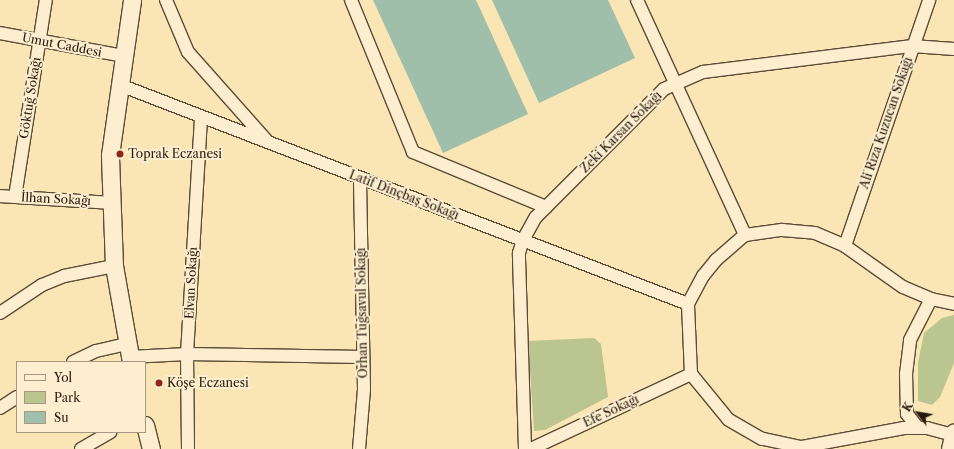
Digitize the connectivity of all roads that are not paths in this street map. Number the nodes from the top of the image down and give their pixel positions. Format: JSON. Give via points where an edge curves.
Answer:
{"nodes":[{"id":1,"x":46,"y":0,"type":"edge"},
{"id":2,"x":132,"y":0,"type":"edge"},
{"id":3,"x":166,"y":0,"type":"edge"},
{"id":4,"x":351,"y":0,"type":"edge"},
{"id":5,"x":637,"y":0,"type":"edge"},
{"id":6,"x":929,"y":0,"type":"edge"},
{"id":7,"x":0,"y":33,"type":"edge"},
{"id":8,"x":40,"y":41,"type":"junction"},
{"id":9,"x":912,"y":46,"type":"junction"},
{"id":10,"x":954,"y":49,"type":"edge"},
{"id":11,"x":124,"y":56,"type":"junction"},
{"id":12,"x":676,"y":84,"type":"junction"},
{"id":13,"x":120,"y":86,"type":"junction"},
{"id":14,"x":201,"y":117,"type":"junction"},
{"id":15,"x":268,"y":142,"type":"junction"},
{"id":16,"x":360,"y":178,"type":"junction"},
{"id":17,"x":0,"y":196,"type":"edge"},
{"id":18,"x":15,"y":197,"type":"junction"},
{"id":19,"x":111,"y":203,"type":"junction"},
{"id":20,"x":546,"y":207,"type":"junction"},
{"id":21,"x":745,"y":235,"type":"junction"},
{"id":22,"x":523,"y":240,"type":"junction"},
{"id":23,"x":844,"y":246,"type":"junction"},
{"id":24,"x":114,"y":266,"type":"junction"},
{"id":25,"x":931,"y":299,"type":"junction"},
{"id":26,"x":951,"y":300,"type":"edge"},
{"id":27,"x":688,"y":304,"type":"junction"},
{"id":28,"x":0,"y":313,"type":"edge"},
{"id":29,"x":129,"y":354,"type":"edge"},
{"id":30,"x":187,"y":354,"type":"junction"},
{"id":31,"x":363,"y":357,"type":"junction"},
{"id":32,"x":74,"y":361,"type":"edge"},
{"id":33,"x":691,"y":374,"type":"junction"},
{"id":34,"x":16,"y":398,"type":"edge"},
{"id":35,"x":0,"y":408,"type":"edge"},
{"id":36,"x":146,"y":428,"type":"edge"},
{"id":37,"x":918,"y":428,"type":"junction"},
{"id":38,"x":109,"y":433,"type":"edge"},
{"id":39,"x":952,"y":439,"type":"edge"},
{"id":40,"x":760,"y":444,"type":"edge"},
{"id":41,"x":81,"y":449,"type":"edge"},
{"id":42,"x":151,"y":449,"type":"edge"},
{"id":43,"x":188,"y":449,"type":"edge"},
{"id":44,"x":359,"y":449,"type":"edge"},
{"id":45,"x":525,"y":449,"type":"edge"},
{"id":46,"x":531,"y":449,"type":"edge"}],
"edges":[{"from":1,"to":8,"type":"street","name":"Göktuğ Sokağı"},
{"from":2,"to":11,"type":"main road"},
{"from":3,"to":15,"type":"street","via":[[188,52]]},
{"from":4,"to":20,"type":"street","via":[[413,152]]},
{"from":5,"to":12,"type":"street"},
{"from":6,"to":9,"type":"street","name":"Ali Rıza Kuzucan Sokağı"},
{"from":7,"to":8,"type":"street","name":"Umut Caddesi"},
{"from":8,"to":11,"type":"street","name":"Umut Caddesi"},
{"from":8,"to":18,"type":"street","name":"Göktuğ Sokağı"},
{"from":9,"to":10,"type":"street","name":"Zeki Karsan Sokağı"},
{"from":9,"to":12,"type":"street","name":"Zeki Karsan Sokağı","via":[[703,72]]},
{"from":9,"to":23,"type":"street","name":"Ali Rıza Kuzucan Sokağı"},
{"from":11,"to":13,"type":"main road"},
{"from":12,"to":20,"type":"street","name":"Zeki Karsan Sokağı","via":[[664,89]]},
{"from":12,"to":21,"type":"street"},
{"from":13,"to":14,"type":"street","name":"Latif Dinçbaş Sokağı"},
{"from":13,"to":19,"type":"main road","via":[[110,155]]},
{"from":14,"to":15,"type":"street","name":"Latif Dinçbaş Sokağı"},
{"from":14,"to":30,"type":"street","name":"Elvan Sokağı"},
{"from":15,"to":16,"type":"street","name":"Latif Dinçbaş Sokağı"},
{"from":16,"to":22,"type":"street","name":"Latif Dinçbaş Sokağı"},
{"from":16,"to":31,"type":"street","name":"Orhan Tuğsavul Sokağı"},
{"from":17,"to":18,"type":"street","name":"İlhan Sokağı"},
{"from":18,"to":19,"type":"street","name":"İlhan Sokağı"},
{"from":19,"to":24,"type":"main road"},
{"from":20,"to":22,"type":"street","name":"Zeki Karsan Sokağı","via":[[536,217]]},
{"from":21,"to":23,"type":"street","via":[[782,230],[815,233]]},
{"from":21,"to":27,"type":"street","via":[[716,260],[703,276]]},
{"from":22,"to":27,"type":"street","name":"Latif Dinçbaş Sokağı"},
{"from":22,"to":45,"type":"street","name":"Zeki Karsan Sokağı","via":[[519,253]]},
{"from":23,"to":25,"type":"street","via":[[903,287]]},
{"from":24,"to":28,"type":"street","via":[[64,276],[42,286]]},
{"from":24,"to":29,"type":"main road"},
{"from":25,"to":26,"type":"street"},
{"from":25,"to":37,"type":"street","via":[[910,340],[907,367],[907,414]]},
{"from":27,"to":33,"type":"street"},
{"from":29,"to":30,"type":"street"},
{"from":29,"to":32,"type":"street","via":[[96,351]]},
{"from":30,"to":31,"type":"street"},
{"from":30,"to":43,"type":"street","name":"Elvan Sokağı"},
{"from":31,"to":44,"type":"street","name":"Orhan Tuğsavul Sokağı","via":[[364,389]]},
{"from":33,"to":40,"type":"street","via":[[728,419]]},
{"from":33,"to":46,"type":"street","name":"Efe Sokağı"},
{"from":34,"to":35,"type":"street"},
{"from":36,"to":42,"type":"main road"},
{"from":37,"to":39,"type":"street","via":[[927,428]]},
{"from":37,"to":40,"type":"street","via":[[904,428],[801,447]]},
{"from":38,"to":41,"type":"street"}]}
